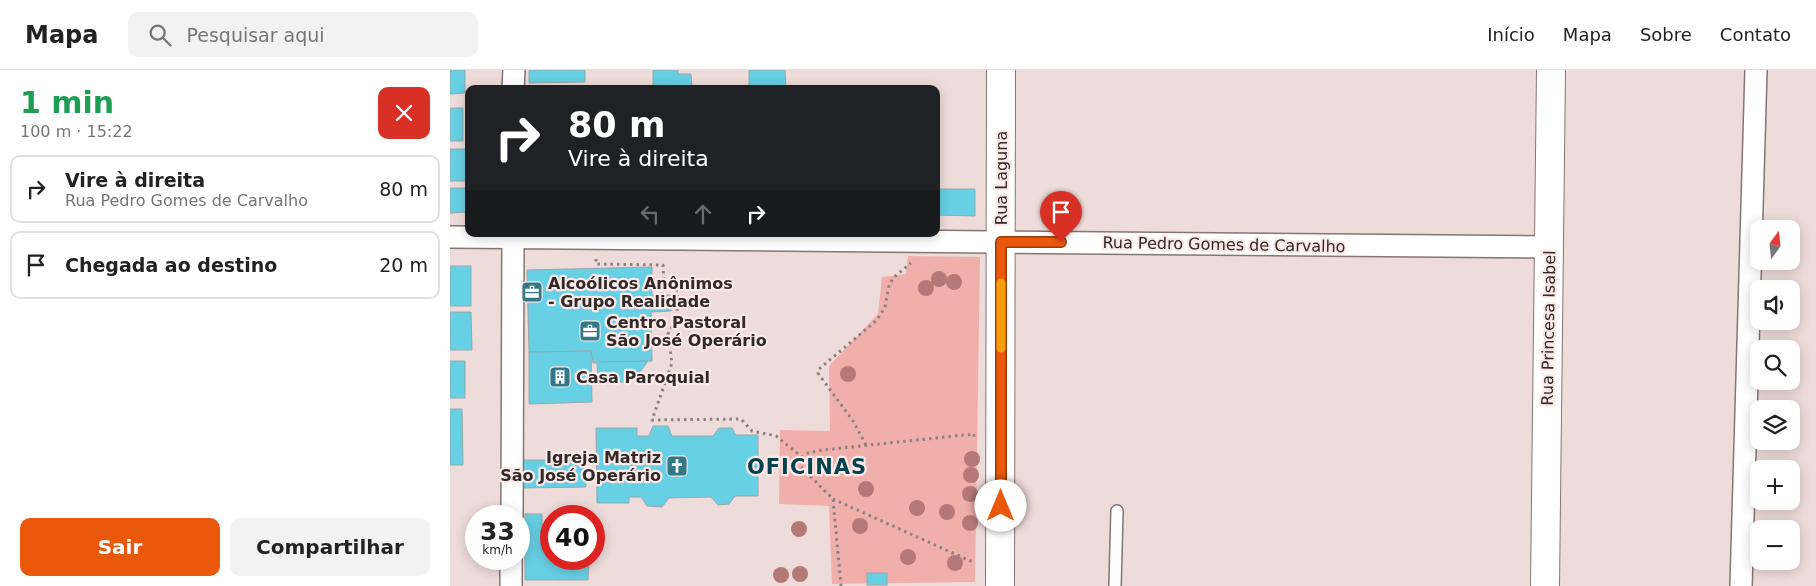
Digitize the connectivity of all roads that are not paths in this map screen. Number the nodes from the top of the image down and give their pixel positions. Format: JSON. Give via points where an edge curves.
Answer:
{"nodes":[{"id":1,"x":514,"y":70,"type":"edge"},
{"id":2,"x":1001,"y":70,"type":"edge"},
{"id":3,"x":1550,"y":70,"type":"edge"},
{"id":4,"x":1756,"y":70,"type":"edge"},
{"id":5,"x":513,"y":85,"type":"edge"},
{"id":6,"x":450,"y":237,"type":"edge"},
{"id":7,"x":465,"y":237,"type":"edge"},
{"id":8,"x":513,"y":237,"type":"edge"},
{"id":9,"x":594,"y":237,"type":"edge"},
{"id":10,"x":1001,"y":242,"type":"junction"},
{"id":11,"x":1549,"y":247,"type":"junction"},
{"id":12,"x":512,"y":505,"type":"edge"},
{"id":13,"x":1118,"y":511,"type":"dead end"},
{"id":14,"x":511,"y":570,"type":"edge"},
{"id":15,"x":511,"y":586,"type":"edge"},
{"id":16,"x":1000,"y":586,"type":"edge"},
{"id":17,"x":1115,"y":586,"type":"edge"},
{"id":18,"x":1545,"y":586,"type":"edge"},
{"id":19,"x":1740,"y":586,"type":"edge"}],
"edges":[{"from":1,"to":5,"type":"street"},
{"from":2,"to":10,"type":"street","name":"Rua Laguna"},
{"from":3,"to":11,"type":"street","name":"Rua Princesa Isabel"},
{"from":4,"to":19,"type":"street"},
{"from":6,"to":7,"type":"street","name":"Rua Pedro Gomes de Carvalho"},
{"from":8,"to":12,"type":"street"},
{"from":9,"to":10,"type":"street","name":"Rua Pedro Gomes de Carvalho"},
{"from":10,"to":11,"type":"street","name":"Rua Pedro Gomes de Carvalho"},
{"from":10,"to":16,"type":"street","name":"Rua Laguna"},
{"from":11,"to":18,"type":"street","name":"Rua Princesa Isabel"},
{"from":13,"to":17,"type":"lane"},
{"from":14,"to":15,"type":"street"}]}
